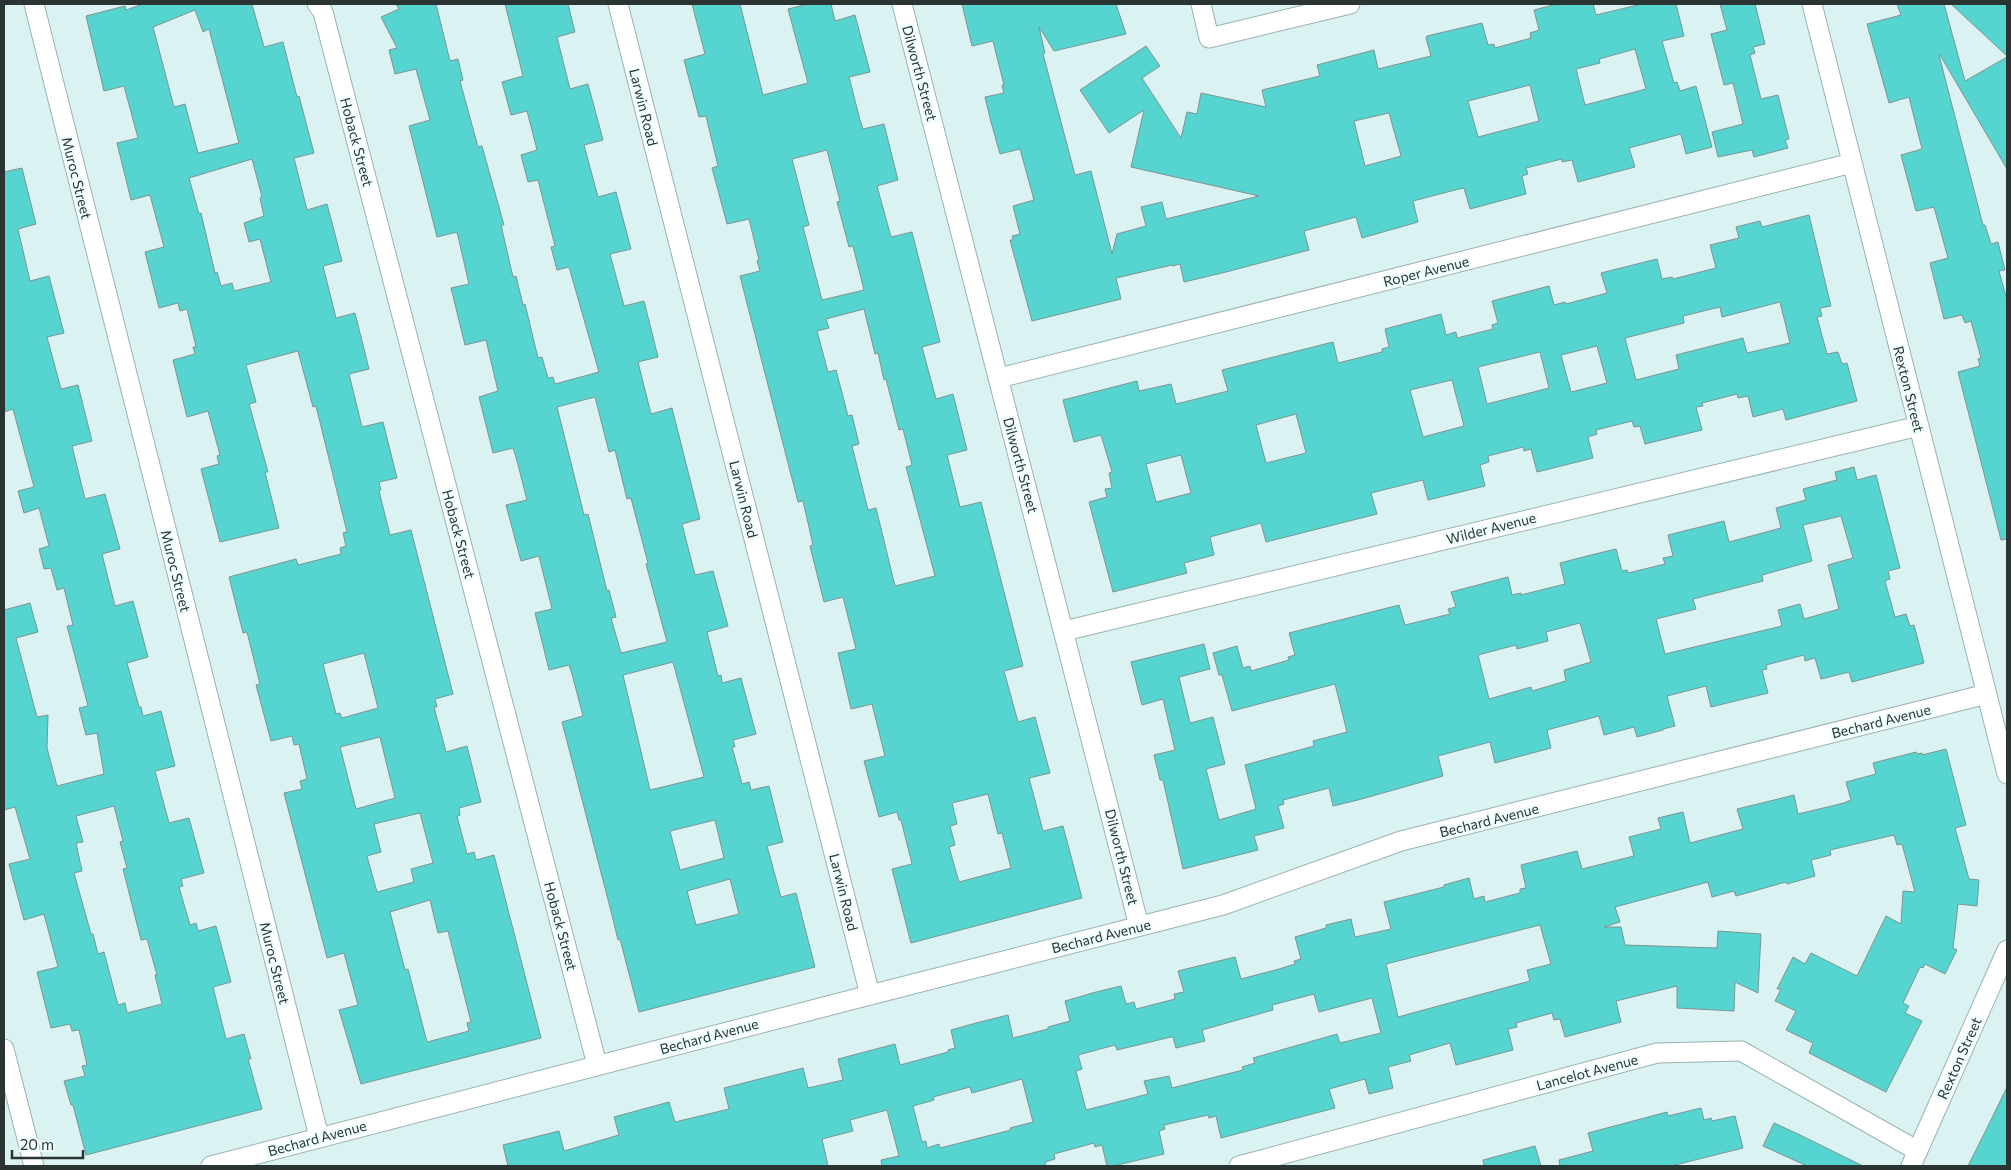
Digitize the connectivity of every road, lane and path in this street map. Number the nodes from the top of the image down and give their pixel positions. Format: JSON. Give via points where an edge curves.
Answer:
{"nodes":[{"id":1,"x":34,"y":4,"type":"edge"},
{"id":2,"x":317,"y":4,"type":"edge"},
{"id":3,"x":618,"y":4,"type":"edge"},
{"id":4,"x":902,"y":4,"type":"edge"},
{"id":5,"x":1200,"y":4,"type":"edge"},
{"id":6,"x":1350,"y":4,"type":"edge"},
{"id":7,"x":1812,"y":4,"type":"edge"},
{"id":8,"x":1852,"y":163,"type":"junction"},
{"id":9,"x":999,"y":378,"type":"junction"},
{"id":10,"x":1918,"y":426,"type":"junction"},
{"id":11,"x":1064,"y":631,"type":"junction"},
{"id":12,"x":1987,"y":694,"type":"junction"},
{"id":13,"x":2007,"y":774,"type":"edge"},
{"id":14,"x":1139,"y":926,"type":"junction"},
{"id":15,"x":2007,"y":950,"type":"edge"},
{"id":16,"x":870,"y":995,"type":"junction"},
{"id":17,"x":4,"y":1049,"type":"edge"},
{"id":18,"x":597,"y":1065,"type":"junction"},
{"id":19,"x":319,"y":1138,"type":"junction"},
{"id":20,"x":1915,"y":1159,"type":"edge"},
{"id":21,"x":34,"y":1166,"type":"edge"},
{"id":22,"x":212,"y":1166,"type":"edge"},
{"id":23,"x":1239,"y":1166,"type":"edge"}],
"edges":[{"from":1,"to":19,"type":"street","name":"Muroc Street"},
{"from":2,"to":18,"type":"street","name":"Hoback Street","via":[[323,12]]},
{"from":3,"to":16,"type":"street","name":"Larwin Road"},
{"from":4,"to":9,"type":"street","name":"Dilworth Street"},
{"from":5,"to":6,"type":"street","via":[[1210,38]]},
{"from":7,"to":8,"type":"street","name":"Rexton Street"},
{"from":8,"to":9,"type":"street","name":"Roper Avenue"},
{"from":8,"to":10,"type":"street","name":"Rexton Street"},
{"from":9,"to":11,"type":"street","name":"Dilworth Street"},
{"from":10,"to":11,"type":"street","name":"Wilder Avenue"},
{"from":10,"to":12,"type":"street","name":"Rexton Street"},
{"from":11,"to":14,"type":"street","name":"Dilworth Street"},
{"from":12,"to":13,"type":"street","name":"Rexton Street"},
{"from":12,"to":14,"type":"street","name":"Bechard Avenue","via":[[1401,842],[1224,906]]},
{"from":14,"to":16,"type":"street","name":"Bechard Avenue"},
{"from":15,"to":20,"type":"street","name":"Rexton Street"},
{"from":16,"to":18,"type":"street","name":"Bechard Avenue"},
{"from":17,"to":21,"type":"street"},
{"from":18,"to":19,"type":"street","name":"Bechard Avenue"},
{"from":19,"to":22,"type":"street","name":"Bechard Avenue"},
{"from":20,"to":23,"type":"street","name":"Lancelot Avenue","via":[[1742,1051],[1657,1053]]}]}
